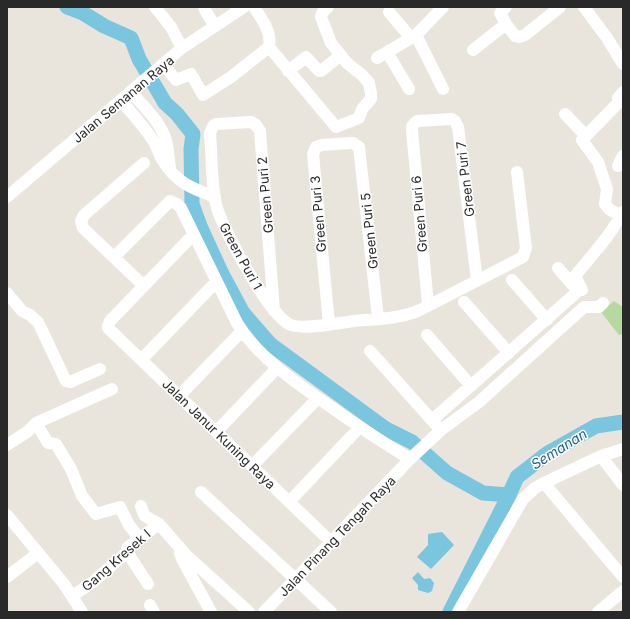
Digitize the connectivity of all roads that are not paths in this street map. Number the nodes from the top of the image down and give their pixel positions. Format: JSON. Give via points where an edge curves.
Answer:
{"nodes":[{"id":1,"x":155,"y":7,"type":"edge"},
{"id":2,"x":204,"y":7,"type":"edge"},
{"id":3,"x":244,"y":7,"type":"edge"},
{"id":4,"x":254,"y":7,"type":"edge"},
{"id":5,"x":328,"y":7,"type":"edge"},
{"id":6,"x":443,"y":7,"type":"edge"},
{"id":7,"x":506,"y":7,"type":"edge"},
{"id":8,"x":560,"y":7,"type":"edge"},
{"id":9,"x":584,"y":7,"type":"edge"},
{"id":10,"x":389,"y":12,"type":"dead end"},
{"id":11,"x":506,"y":24,"type":"junction"},
{"id":12,"x":215,"y":26,"type":"junction"},
{"id":13,"x":413,"y":36,"type":"junction"},
{"id":14,"x":269,"y":47,"type":"junction"},
{"id":15,"x":182,"y":48,"type":"junction"},
{"id":16,"x":473,"y":50,"type":"dead end"},
{"id":17,"x":341,"y":55,"type":"junction"},
{"id":18,"x":163,"y":64,"type":"junction"},
{"id":19,"x":623,"y":64,"type":"edge"},
{"id":20,"x":288,"y":71,"type":"junction"},
{"id":21,"x":409,"y":89,"type":"dead end"},
{"id":22,"x":443,"y":90,"type":"dead end"},
{"id":23,"x":131,"y":92,"type":"junction"},
{"id":24,"x":622,"y":98,"type":"edge"},
{"id":25,"x":121,"y":100,"type":"junction"},
{"id":26,"x":564,"y":114,"type":"dead end"},
{"id":27,"x":156,"y":121,"type":"junction"},
{"id":28,"x":414,"y":124,"type":"joint"},
{"id":29,"x":214,"y":126,"type":"joint"},
{"id":30,"x":146,"y":130,"type":"junction"},
{"id":31,"x":586,"y":136,"type":"junction"},
{"id":32,"x":356,"y":145,"type":"joint"},
{"id":33,"x":144,"y":163,"type":"dead end"},
{"id":34,"x":170,"y":170,"type":"junction"},
{"id":35,"x":517,"y":172,"type":"dead end"},
{"id":36,"x":210,"y":195,"type":"junction"},
{"id":37,"x":7,"y":197,"type":"edge"},
{"id":38,"x":622,"y":214,"type":"edge"},
{"id":39,"x":193,"y":234,"type":"junction"},
{"id":40,"x":114,"y":257,"type":"junction"},
{"id":41,"x":558,"y":268,"type":"dead end"},
{"id":42,"x":512,"y":280,"type":"dead end"},
{"id":43,"x":477,"y":281,"type":"junction"},
{"id":44,"x":216,"y":282,"type":"junction"},
{"id":45,"x":144,"y":286,"type":"junction"},
{"id":46,"x":9,"y":299,"type":"edge"},
{"id":47,"x":464,"y":302,"type":"dead end"},
{"id":48,"x":603,"y":303,"type":"dead end"},
{"id":49,"x":428,"y":305,"type":"junction"},
{"id":50,"x":584,"y":307,"type":"junction"},
{"id":51,"x":274,"y":311,"type":"junction"},
{"id":52,"x":378,"y":318,"type":"junction"},
{"id":53,"x":547,"y":320,"type":"junction"},
{"id":54,"x":329,"y":324,"type":"junction"},
{"id":55,"x":242,"y":331,"type":"junction"},
{"id":56,"x":427,"y":336,"type":"dead end"},
{"id":57,"x":370,"y":351,"type":"dead end"},
{"id":58,"x":509,"y":353,"type":"junction"},
{"id":59,"x":141,"y":360,"type":"junction"},
{"id":60,"x":277,"y":368,"type":"junction"},
{"id":61,"x":100,"y":369,"type":"dead end"},
{"id":62,"x":471,"y":386,"type":"junction"},
{"id":63,"x":112,"y":389,"type":"dead end"},
{"id":64,"x":179,"y":396,"type":"junction"},
{"id":65,"x":318,"y":398,"type":"junction"},
{"id":66,"x":432,"y":420,"type":"junction"},
{"id":67,"x":36,"y":423,"type":"junction"},
{"id":68,"x":360,"y":427,"type":"junction"},
{"id":69,"x":441,"y":430,"type":"junction"},
{"id":70,"x":216,"y":432,"type":"junction"},
{"id":71,"x":7,"y":445,"type":"edge"},
{"id":72,"x":623,"y":449,"type":"edge"},
{"id":73,"x":601,"y":456,"type":"junction"},
{"id":74,"x":412,"y":458,"type":"junction"},
{"id":75,"x":252,"y":466,"type":"junction"},
{"id":76,"x":544,"y":483,"type":"junction"},
{"id":77,"x":623,"y":485,"type":"edge"},
{"id":78,"x":201,"y":492,"type":"dead end"},
{"id":79,"x":289,"y":502,"type":"junction"},
{"id":80,"x":142,"y":506,"type":"dead end"},
{"id":81,"x":7,"y":515,"type":"edge"},
{"id":82,"x":159,"y":524,"type":"junction"},
{"id":83,"x":140,"y":539,"type":"junction"},
{"id":84,"x":331,"y":542,"type":"junction"},
{"id":85,"x":180,"y":549,"type":"junction"},
{"id":86,"x":127,"y":552,"type":"junction"},
{"id":87,"x":38,"y":553,"type":"junction"},
{"id":88,"x":7,"y":577,"type":"edge"},
{"id":89,"x":623,"y":577,"type":"edge"},
{"id":90,"x":296,"y":580,"type":"junction"},
{"id":91,"x":148,"y":584,"type":"dead end"},
{"id":92,"x":623,"y":591,"type":"edge"},
{"id":93,"x":72,"y":596,"type":"junction"},
{"id":94,"x":82,"y":612,"type":"edge"},
{"id":95,"x":211,"y":612,"type":"edge"},
{"id":96,"x":249,"y":612,"type":"edge"},
{"id":97,"x":264,"y":612,"type":"edge"},
{"id":98,"x":331,"y":612,"type":"edge"},
{"id":99,"x":458,"y":612,"type":"edge"},
{"id":100,"x":598,"y":612,"type":"edge"}],
"edges":[{"from":1,"to":15,"type":"street","via":[[171,27]]},
{"from":2,"to":12,"type":"street"},
{"from":3,"to":12,"type":"street","name":"Jalan Semanan Raya"},
{"from":4,"to":14,"type":"street","via":[[269,34]]},
{"from":5,"to":17,"type":"street","via":[[321,17],[331,43]]},
{"from":6,"to":13,"type":"street"},
{"from":7,"to":11,"type":"street","via":[[500,13]]},
{"from":8,"to":11,"type":"street","via":[[521,37],[515,36]]},
{"from":9,"to":19,"type":"street"},
{"from":10,"to":13,"type":"street"},
{"from":11,"to":16,"type":"street"},
{"from":12,"to":15,"type":"street","name":"Jalan Semanan Raya"},
{"from":13,"to":21,"type":"street","via":[[382,55]]},
{"from":13,"to":22,"type":"street"},
{"from":14,"to":18,"type":"street","via":[[232,77],[203,95],[191,74],[176,80]]},
{"from":14,"to":20,"type":"street"},
{"from":15,"to":18,"type":"street","name":"Jalan Semanan Raya"},
{"from":17,"to":20,"type":"street","via":[[321,71],[306,57]]},
{"from":17,"to":20,"type":"street","via":[[369,83],[371,99],[362,109],[358,119],[336,127]]},
{"from":18,"to":23,"type":"street","name":"Jalan Semanan Raya"},
{"from":23,"to":25,"type":"street","name":"Jalan Semanan Raya"},
{"from":23,"to":27,"type":"street"},
{"from":24,"to":31,"type":"street"},
{"from":25,"to":30,"type":"street"},
{"from":25,"to":37,"type":"street","name":"Jalan Semanan Raya"},
{"from":26,"to":31,"type":"street"},
{"from":27,"to":30,"type":"street"},
{"from":27,"to":34,"type":"street","via":[[165,139]]},
{"from":28,"to":43,"type":"street","name":"Green Puri 7","via":[[417,121],[448,118],[457,124]]},
{"from":28,"to":49,"type":"street","name":"Green Puri 6","via":[[412,130]]},
{"from":29,"to":36,"type":"street","name":"Green Puri 1","via":[[210,133]]},
{"from":29,"to":51,"type":"street","name":"Green Puri 2","via":[[251,122],[260,131]]},
{"from":30,"to":34,"type":"street"},
{"from":31,"to":38,"type":"street","via":[[582,141],[598,162],[608,189],[605,204]]},
{"from":32,"to":52,"type":"street","name":"Green Puri 5","via":[[360,151]]},
{"from":32,"to":54,"type":"street","name":"Green Puri 3","via":[[322,144],[316,147],[313,154]]},
{"from":33,"to":40,"type":"street","via":[[84,215],[81,221],[83,228]]},
{"from":34,"to":36,"type":"street","via":[[180,182]]},
{"from":35,"to":43,"type":"street","name":"Green Puri 1","via":[[525,254]]},
{"from":36,"to":51,"type":"street","name":"Green Puri 1","via":[[231,241]]},
{"from":38,"to":50,"type":"street","via":[[606,239],[575,276],[583,292]]},
{"from":39,"to":40,"type":"street","via":[[181,208],[170,202]]},
{"from":39,"to":44,"type":"street"},
{"from":39,"to":45,"type":"street"},
{"from":40,"to":45,"type":"street"},
{"from":41,"to":53,"type":"street","via":[[577,292]]},
{"from":42,"to":53,"type":"street"},
{"from":43,"to":49,"type":"street","name":"Green Puri 1"},
{"from":44,"to":55,"type":"street"},
{"from":44,"to":59,"type":"street"},
{"from":45,"to":59,"type":"street","name":"Jalan Janur Kuning Raya","via":[[108,326]]},
{"from":46,"to":61,"type":"street","via":[[38,322],[66,381],[70,382]]},
{"from":47,"to":58,"type":"street"},
{"from":48,"to":50,"type":"street","via":[[599,307]]},
{"from":49,"to":52,"type":"street","name":"Green Puri 1","via":[[412,314]]},
{"from":50,"to":69,"type":"street","name":"Jalan Pinang Tengah Raya","via":[[479,402]]},
{"from":51,"to":54,"type":"street","name":"Green Puri 1","via":[[284,322],[294,326]]},
{"from":52,"to":54,"type":"street","name":"Green Puri 1"},
{"from":53,"to":58,"type":"street"},
{"from":55,"to":60,"type":"street"},
{"from":55,"to":64,"type":"street"},
{"from":56,"to":62,"type":"street"},
{"from":57,"to":66,"type":"street"},
{"from":58,"to":62,"type":"street"},
{"from":59,"to":64,"type":"street","name":"Jalan Janur Kuning Raya"},
{"from":60,"to":65,"type":"street"},
{"from":60,"to":70,"type":"street"},
{"from":62,"to":66,"type":"street"},
{"from":63,"to":67,"type":"street"},
{"from":64,"to":70,"type":"street","name":"Jalan Janur Kuning Raya"},
{"from":65,"to":68,"type":"street"},
{"from":65,"to":75,"type":"street"},
{"from":66,"to":69,"type":"street"},
{"from":67,"to":71,"type":"street"},
{"from":67,"to":83,"type":"street","via":[[48,443],[56,444],[82,496],[96,514],[120,507]]},
{"from":68,"to":74,"type":"street"},
{"from":68,"to":79,"type":"street"},
{"from":69,"to":74,"type":"street","name":"Jalan Pinang Tengah Raya"},
{"from":70,"to":75,"type":"street","name":"Jalan Janur Kuning Raya"},
{"from":72,"to":73,"type":"street"},
{"from":73,"to":76,"type":"street"},
{"from":73,"to":77,"type":"street"},
{"from":74,"to":84,"type":"street","name":"Jalan Pinang Tengah Raya"},
{"from":75,"to":79,"type":"street","name":"Jalan Janur Kuning Raya"},
{"from":76,"to":89,"type":"street"},
{"from":76,"to":99,"type":"street","via":[[523,498]]},
{"from":78,"to":90,"type":"street"},
{"from":79,"to":84,"type":"street","name":"Jalan Janur Kuning Raya"},
{"from":80,"to":82,"type":"street","via":[[145,516]]},
{"from":81,"to":87,"type":"street"},
{"from":82,"to":83,"type":"street","name":"Gang Kresek I"},
{"from":82,"to":85,"type":"street"},
{"from":83,"to":86,"type":"street","name":"Gang Kresek I","via":[[127,548]]},
{"from":84,"to":90,"type":"street","name":"Jalan Pinang Tengah Raya"},
{"from":85,"to":95,"type":"street","via":[[182,559]]},
{"from":85,"to":96,"type":"street"},
{"from":86,"to":91,"type":"street"},
{"from":86,"to":93,"type":"street","name":"Gang Kresek I","via":[[93,582]]},
{"from":87,"to":88,"type":"street"},
{"from":87,"to":93,"type":"street"},
{"from":90,"to":97,"type":"street","name":"Jalan Pinang Tengah Raya"},
{"from":90,"to":98,"type":"street"},
{"from":92,"to":100,"type":"street"},
{"from":93,"to":94,"type":"street"}]}
